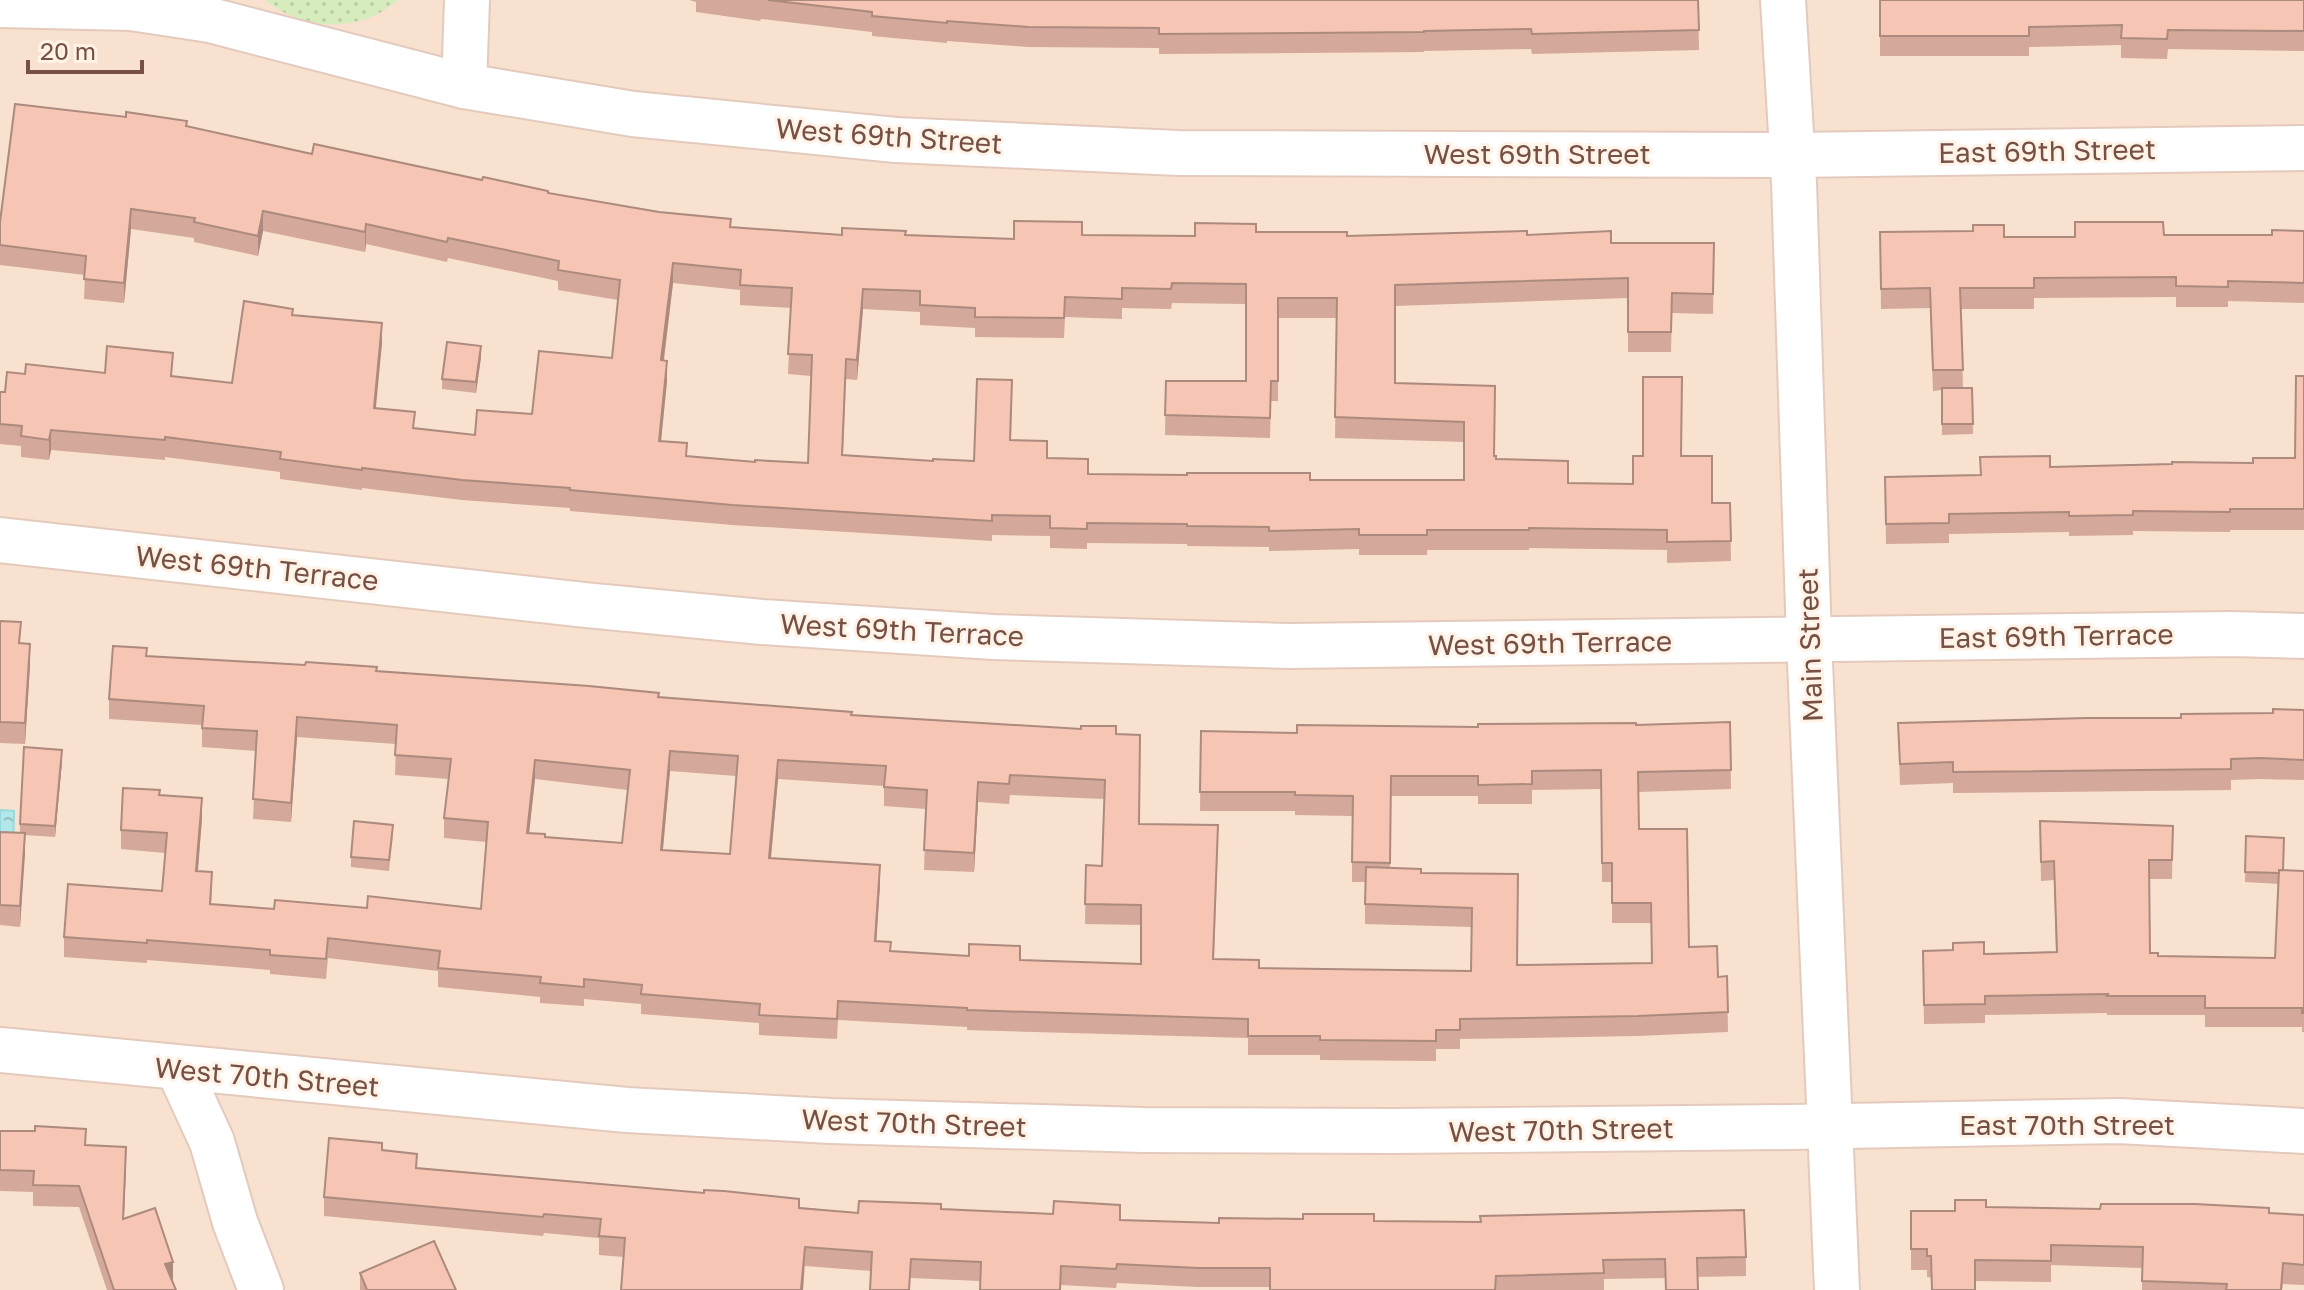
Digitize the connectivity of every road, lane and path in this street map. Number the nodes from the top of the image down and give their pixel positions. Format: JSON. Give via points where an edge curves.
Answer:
{"nodes":[{"id":1,"x":467,"y":0,"type":"edge"},
{"id":2,"x":1783,"y":0,"type":"edge"},
{"id":3,"x":0,"y":5,"type":"edge"},
{"id":4,"x":464,"y":86,"type":"junction"},
{"id":5,"x":2304,"y":148,"type":"edge"},
{"id":6,"x":1791,"y":155,"type":"junction"},
{"id":7,"x":0,"y":540,"type":"edge"},
{"id":8,"x":2304,"y":636,"type":"edge"},
{"id":9,"x":1809,"y":639,"type":"junction"},
{"id":10,"x":0,"y":1050,"type":"edge"},
{"id":11,"x":178,"y":1068,"type":"junction"},
{"id":12,"x":1830,"y":1127,"type":"junction"},
{"id":13,"x":2304,"y":1131,"type":"edge"},
{"id":14,"x":261,"y":1290,"type":"edge"},
{"id":15,"x":1837,"y":1290,"type":"edge"}],
"edges":[{"from":1,"to":4,"type":"street"},
{"from":2,"to":6,"type":"street","name":"Main Street"},
{"from":3,"to":4,"type":"street","name":"West 69th Street","via":[[131,8],[210,20]]},
{"from":4,"to":6,"type":"street","name":"West 69th Street","via":[[633,114],[896,140],[1178,153]]},
{"from":5,"to":6,"type":"street","name":"East 69th Street"},
{"from":6,"to":9,"type":"street","name":"Main Street"},
{"from":7,"to":9,"type":"street","name":"West 69th Terrace","via":[[747,621],[993,637],[1289,646]]},
{"from":8,"to":9,"type":"street","name":"East 69th Terrace"},
{"from":9,"to":12,"type":"street","name":"Main Street"},
{"from":10,"to":11,"type":"street","name":"West 70th Street"},
{"from":11,"to":12,"type":"street","name":"West 70th Street","via":[[627,1110],[831,1121],[1205,1130]]},
{"from":11,"to":14,"type":"street","via":[[212,1142]]},
{"from":12,"to":13,"type":"street","name":"East 70th Street","via":[[2119,1121]]},
{"from":12,"to":15,"type":"street","name":"Main Street"}]}
